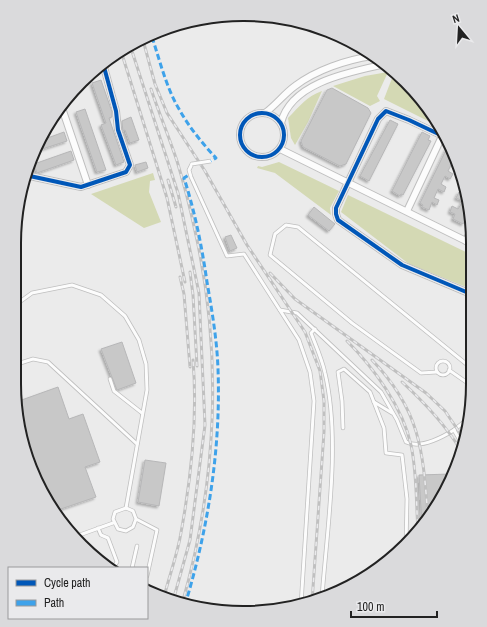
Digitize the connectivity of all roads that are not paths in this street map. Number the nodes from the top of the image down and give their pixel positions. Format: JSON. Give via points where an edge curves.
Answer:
{"nodes":[{"id":1,"x":365,"y":57,"type":"edge"},
{"id":2,"x":378,"y":66,"type":"edge"},
{"id":3,"x":105,"y":70,"type":"edge"},
{"id":4,"x":64,"y":113,"type":"edge"},
{"id":5,"x":265,"y":113,"type":"junction"},
{"id":6,"x":281,"y":123,"type":"junction"},
{"id":7,"x":436,"y":132,"type":"edge"},
{"id":8,"x":441,"y":142,"type":"edge"},
{"id":9,"x":280,"y":149,"type":"junction"},
{"id":10,"x":210,"y":161,"type":"dead end"},
{"id":11,"x":32,"y":176,"type":"edge"},
{"id":12,"x":348,"y":182,"type":"junction"},
{"id":13,"x":88,"y":185,"type":"junction"},
{"id":14,"x":407,"y":211,"type":"junction"},
{"id":15,"x":466,"y":240,"type":"edge"},
{"id":16,"x":466,"y":292,"type":"edge"},
{"id":17,"x":21,"y":301,"type":"edge"},
{"id":18,"x":280,"y":310,"type":"junction"},
{"id":19,"x":315,"y":329,"type":"junction"},
{"id":20,"x":21,"y":363,"type":"edge"},
{"id":21,"x":466,"y":364,"type":"edge"},
{"id":22,"x":449,"y":370,"type":"junction"},
{"id":23,"x":437,"y":372,"type":"junction"},
{"id":24,"x":110,"y":379,"type":"dead end"},
{"id":25,"x":466,"y":381,"type":"edge"},
{"id":26,"x":374,"y":402,"type":"junction"},
{"id":27,"x":142,"y":414,"type":"junction"},
{"id":28,"x":394,"y":414,"type":"junction"},
{"id":29,"x":463,"y":423,"type":"edge"},
{"id":30,"x":343,"y":428,"type":"dead end"},
{"id":31,"x":454,"y":430,"type":"junction"},
{"id":32,"x":459,"y":438,"type":"edge"},
{"id":33,"x":137,"y":444,"type":"junction"},
{"id":34,"x":126,"y":508,"type":"junction"},
{"id":35,"x":136,"y":519,"type":"junction"},
{"id":36,"x":113,"y":523,"type":"junction"},
{"id":37,"x":98,"y":528,"type":"junction"},
{"id":38,"x":80,"y":535,"type":"edge"},
{"id":39,"x":406,"y":535,"type":"edge"},
{"id":40,"x":137,"y":546,"type":"dead end"},
{"id":41,"x":115,"y":565,"type":"edge"},
{"id":42,"x":132,"y":567,"type":"edge"},
{"id":43,"x":148,"y":571,"type":"edge"},
{"id":44,"x":322,"y":591,"type":"edge"},
{"id":45,"x":301,"y":598,"type":"edge"}],
"edges":[{"from":1,"to":5,"type":"street","via":[[309,77]]},
{"from":2,"to":6,"type":"street","via":[[312,87],[287,107]]},
{"from":3,"to":13,"type":"street","via":[[116,111],[118,130],[130,165],[126,172]]},
{"from":4,"to":13,"type":"street"},
{"from":5,"to":6,"type":"street"},
{"from":5,"to":9,"type":"street","via":[[252,115],[242,125],[239,138],[241,146],[246,152],[260,158]]},
{"from":6,"to":9,"type":"street","via":[[284,136]]},
{"from":7,"to":12,"type":"street","via":[[386,111],[378,119]]},
{"from":8,"to":14,"type":"street"},
{"from":9,"to":12,"type":"street"},
{"from":10,"to":18,"type":"lane","bridge":true,"via":[[192,164],[189,170],[190,177],[227,256],[244,254]]},
{"from":11,"to":13,"type":"street","via":[[81,187]]},
{"from":12,"to":14,"type":"street"},
{"from":12,"to":16,"type":"street","via":[[336,208],[338,220],[402,265]]},
{"from":14,"to":15,"type":"street"},
{"from":17,"to":27,"type":"lane","via":[[32,293],[72,285],[101,295],[125,316],[139,340],[146,364],[147,390]]},
{"from":18,"to":19,"type":"lane","via":[[297,312]]},
{"from":18,"to":45,"type":"lane","via":[[299,340],[310,372],[314,401]]},
{"from":19,"to":28,"type":"lane","via":[[381,392]]},
{"from":19,"to":44,"type":"lane","via":[[311,333],[325,372],[330,398],[333,449]]},
{"from":20,"to":33,"type":"lane","via":[[32,359],[48,362]]},
{"from":21,"to":23,"type":"lane","via":[[298,227],[286,225],[275,234],[270,255],[280,264],[352,323],[421,373]]},
{"from":22,"to":23,"type":"lane","via":[[443,376]]},
{"from":22,"to":23,"type":"lane","via":[[447,362],[442,361],[437,364]]},
{"from":22,"to":25,"type":"lane"},
{"from":24,"to":27,"type":"lane","via":[[114,391]]},
{"from":26,"to":28,"type":"lane"},
{"from":26,"to":30,"type":"lane","via":[[370,392],[355,377],[344,369],[338,372]]},
{"from":26,"to":39,"type":"lane","via":[[384,428],[386,453],[402,455],[407,499]]},
{"from":27,"to":33,"type":"lane"},
{"from":28,"to":31,"type":"lane","via":[[406,442],[411,445],[421,445]]},
{"from":29,"to":31,"type":"lane"},
{"from":31,"to":32,"type":"lane"},
{"from":33,"to":34,"type":"lane"},
{"from":34,"to":35,"type":"lane","via":[[133,511]]},
{"from":34,"to":36,"type":"lane","via":[[115,512]]},
{"from":35,"to":36,"type":"lane","via":[[133,527],[126,531],[118,529]]},
{"from":35,"to":43,"type":"lane","via":[[157,530]]},
{"from":36,"to":37,"type":"lane"},
{"from":37,"to":38,"type":"lane"},
{"from":37,"to":41,"type":"lane","via":[[101,535],[108,538],[117,562]]},
{"from":40,"to":42,"type":"lane"}]}
